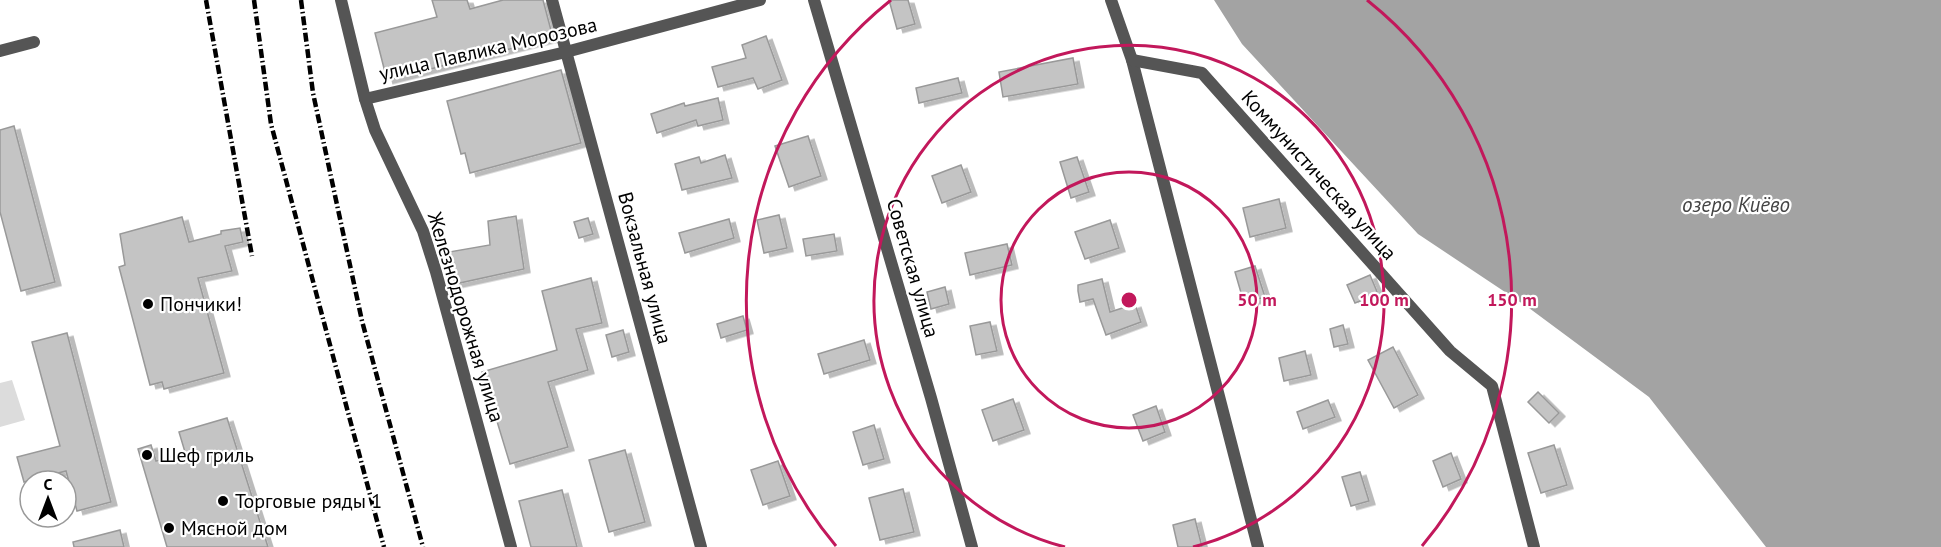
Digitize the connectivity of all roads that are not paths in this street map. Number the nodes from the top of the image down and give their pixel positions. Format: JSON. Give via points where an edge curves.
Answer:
{"nodes":[{"id":1,"x":340,"y":0,"type":"edge"},
{"id":2,"x":552,"y":0,"type":"edge"},
{"id":3,"x":760,"y":0,"type":"edge"},
{"id":4,"x":814,"y":0,"type":"edge"},
{"id":5,"x":1111,"y":0,"type":"edge"},
{"id":6,"x":34,"y":42,"type":"dead end"},
{"id":7,"x":0,"y":51,"type":"edge"},
{"id":8,"x":566,"y":52,"type":"junction"},
{"id":9,"x":1132,"y":60,"type":"junction"},
{"id":10,"x":365,"y":99,"type":"junction"},
{"id":11,"x":511,"y":547,"type":"edge"},
{"id":12,"x":701,"y":547,"type":"edge"},
{"id":13,"x":972,"y":547,"type":"edge"},
{"id":14,"x":1258,"y":547,"type":"edge"},
{"id":15,"x":1534,"y":547,"type":"edge"}],
"edges":[{"from":1,"to":10,"type":"street","name":"Железнодорожная улица"},
{"from":2,"to":8,"type":"street","name":"Вокзальная улица"},
{"from":3,"to":8,"type":"street","name":"улица Павлика Морозова"},
{"from":4,"to":13,"type":"street","name":"Советская улица"},
{"from":5,"to":9,"type":"street"},
{"from":6,"to":7,"type":"street"},
{"from":8,"to":10,"type":"street","name":"улица Павлика Морозова"},
{"from":8,"to":12,"type":"street","name":"Вокзальная улица"},
{"from":9,"to":14,"type":"street"},
{"from":9,"to":15,"type":"street","name":"Коммунистическая улица","via":[[1202,73],[1450,351],[1492,386]]},
{"from":10,"to":11,"type":"street","name":"Железнодорожная улица","via":[[375,130],[423,231]]}]}
